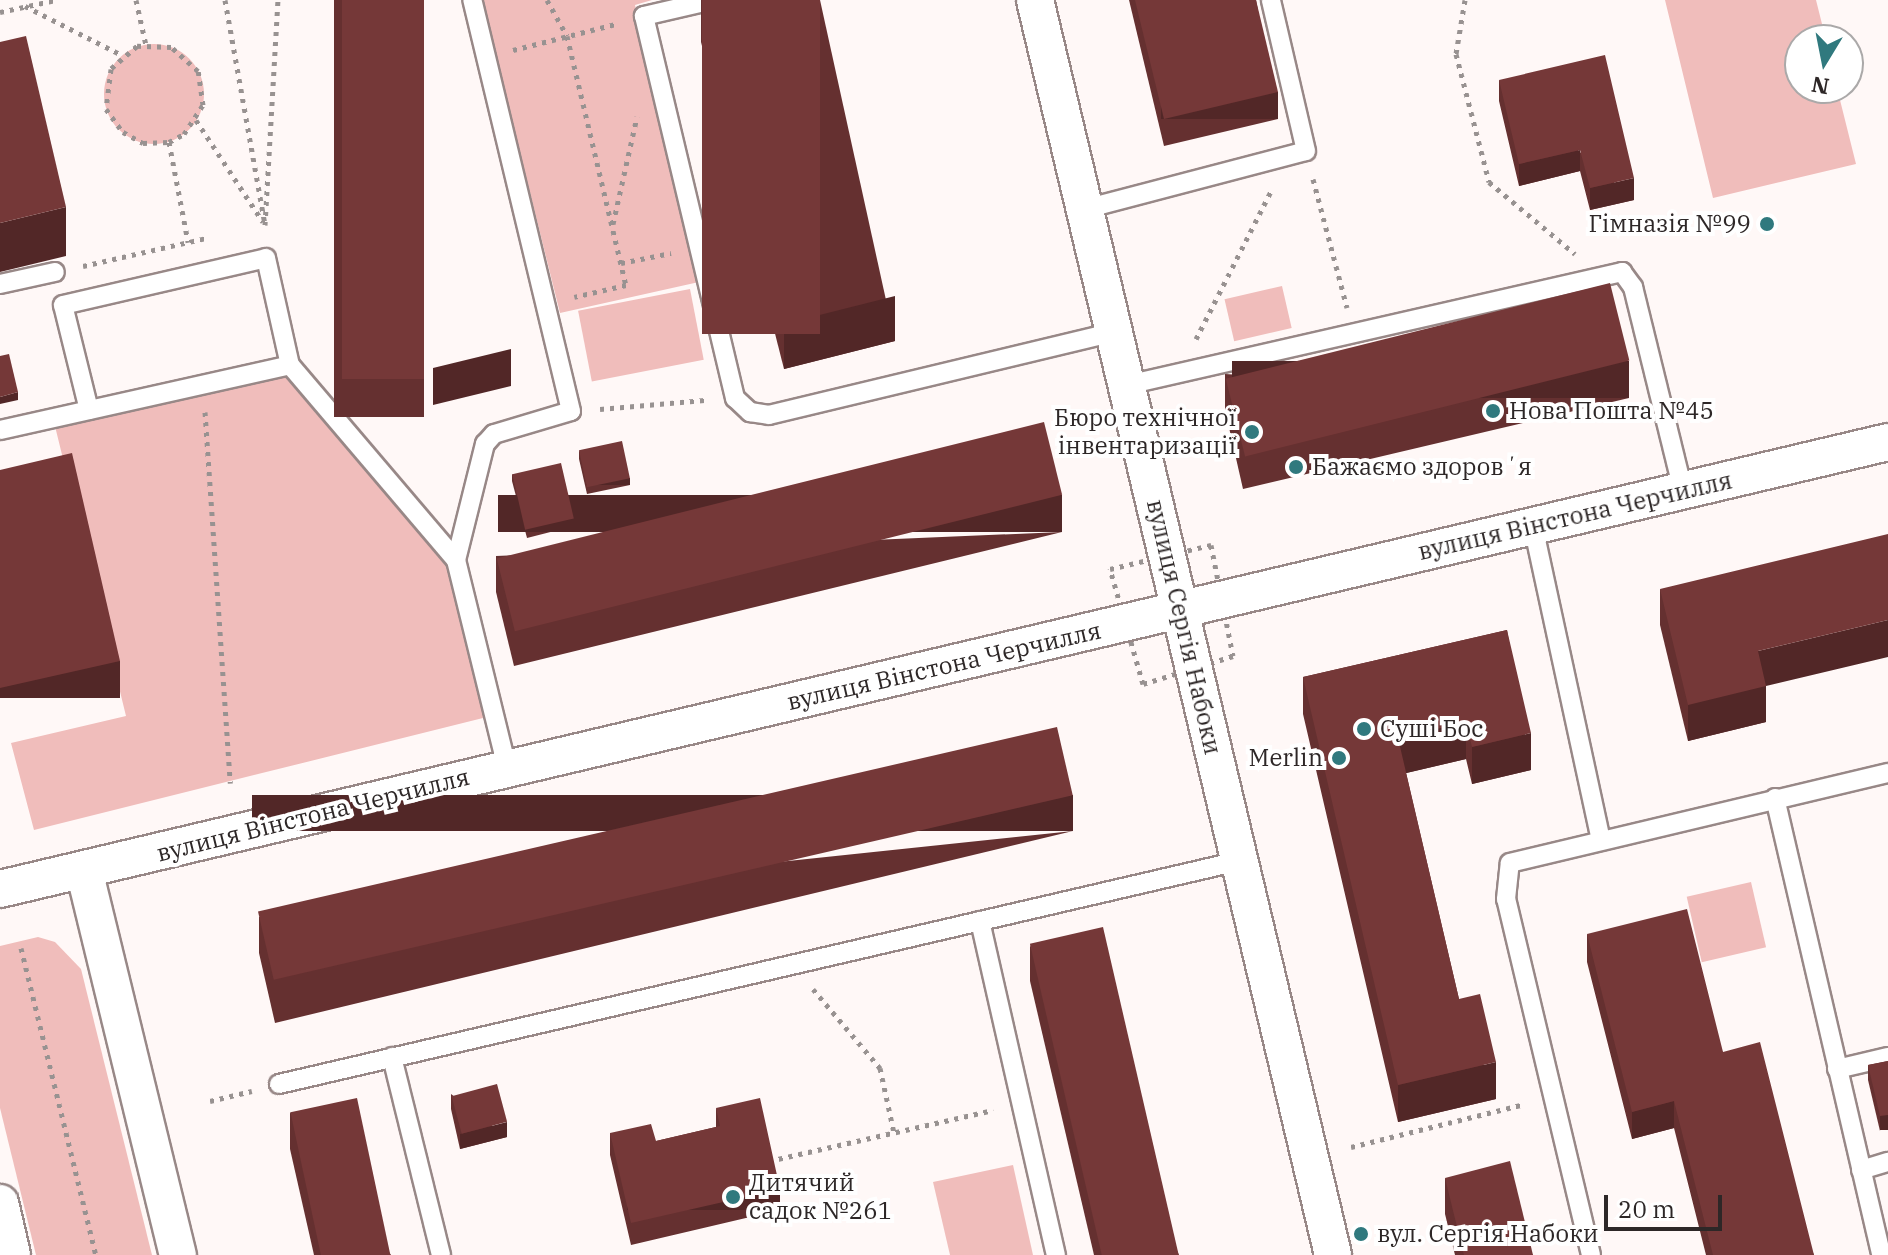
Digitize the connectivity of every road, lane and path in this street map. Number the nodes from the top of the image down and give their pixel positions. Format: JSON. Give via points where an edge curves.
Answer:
{"nodes":[{"id":1,"x":56,"y":0,"type":"edge"},
{"id":2,"x":136,"y":0,"type":"edge"},
{"id":3,"x":225,"y":0,"type":"edge"},
{"id":4,"x":278,"y":0,"type":"edge"},
{"id":5,"x":472,"y":0,"type":"edge"},
{"id":6,"x":547,"y":0,"type":"edge"},
{"id":7,"x":713,"y":0,"type":"edge"},
{"id":8,"x":1035,"y":0,"type":"edge"},
{"id":9,"x":1271,"y":0,"type":"edge"},
{"id":10,"x":1465,"y":0,"type":"edge"},
{"id":11,"x":25,"y":6,"type":"junction"},
{"id":12,"x":0,"y":12,"type":"edge"},
{"id":13,"x":644,"y":16,"type":"junction"},
{"id":14,"x":567,"y":36,"type":"junction"},
{"id":15,"x":146,"y":45,"type":"junction"},
{"id":16,"x":122,"y":55,"type":"junction"},
{"id":17,"x":487,"y":57,"type":"junction"},
{"id":18,"x":639,"y":108,"type":"dead end"},
{"id":19,"x":196,"y":120,"type":"junction"},
{"id":20,"x":169,"y":142,"type":"junction"},
{"id":21,"x":1298,"y":152,"type":"junction"},
{"id":22,"x":1085,"y":209,"type":"junction"},
{"id":23,"x":265,"y":225,"type":"junction"},
{"id":24,"x":612,"y":226,"type":"junction"},
{"id":25,"x":250,"y":229,"type":"dead end"},
{"id":26,"x":219,"y":235,"type":"dead end"},
{"id":27,"x":188,"y":242,"type":"junction"},
{"id":28,"x":699,"y":247,"type":"junction"},
{"id":29,"x":266,"y":258,"type":"junction"},
{"id":30,"x":621,"y":263,"type":"junction"},
{"id":31,"x":55,"y":272,"type":"joint"},
{"id":32,"x":1597,"y":273,"type":"junction"},
{"id":33,"x":0,"y":284,"type":"edge"},
{"id":34,"x":549,"y":303,"type":"junction"},
{"id":35,"x":1353,"y":331,"type":"junction"},
{"id":36,"x":1114,"y":332,"type":"junction"},
{"id":37,"x":290,"y":365,"type":"junction"},
{"id":38,"x":1179,"y":372,"type":"junction"},
{"id":39,"x":204,"y":384,"type":"junction"},
{"id":40,"x":1127,"y":385,"type":"junction"},
{"id":41,"x":735,"y":398,"type":"junction"},
{"id":42,"x":89,"y":410,"type":"junction"},
{"id":43,"x":571,"y":411,"type":"junction"},
{"id":44,"x":0,"y":430,"type":"edge"},
{"id":45,"x":1888,"y":442,"type":"edge"},
{"id":46,"x":1683,"y":490,"type":"junction"},
{"id":47,"x":1533,"y":526,"type":"junction"},
{"id":48,"x":456,"y":560,"type":"junction"},
{"id":49,"x":1180,"y":610,"type":"junction"},
{"id":50,"x":507,"y":768,"type":"junction"},
{"id":51,"x":1888,"y":773,"type":"edge"},
{"id":52,"x":230,"y":783,"type":"dead end"},
{"id":53,"x":1775,"y":798,"type":"junction"},
{"id":54,"x":1600,"y":837,"type":"junction"},
{"id":55,"x":1239,"y":861,"type":"junction"},
{"id":56,"x":84,"y":870,"type":"junction"},
{"id":57,"x":0,"y":889,"type":"edge"},
{"id":58,"x":980,"y":921,"type":"junction"},
{"id":59,"x":21,"y":948,"type":"dead end"},
{"id":60,"x":792,"y":964,"type":"junction"},
{"id":61,"x":392,"y":1057,"type":"junction"},
{"id":62,"x":1888,"y":1057,"type":"edge"},
{"id":63,"x":1837,"y":1069,"type":"junction"},
{"id":64,"x":279,"y":1084,"type":"joint"},
{"id":65,"x":1553,"y":1097,"type":"junction"},
{"id":66,"x":210,"y":1101,"type":"dead end"},
{"id":67,"x":1022,"y":1104,"type":"junction"},
{"id":68,"x":894,"y":1133,"type":"junction"},
{"id":69,"x":1351,"y":1147,"type":"dead end"},
{"id":70,"x":769,"y":1161,"type":"edge"},
{"id":71,"x":1888,"y":1162,"type":"edge"},
{"id":72,"x":1861,"y":1170,"type":"junction"},
{"id":73,"x":0,"y":1203,"type":"edge"},
{"id":74,"x":12,"y":1255,"type":"edge"},
{"id":75,"x":96,"y":1255,"type":"edge"},
{"id":76,"x":178,"y":1255,"type":"edge"},
{"id":77,"x":441,"y":1255,"type":"edge"},
{"id":78,"x":1056,"y":1255,"type":"edge"},
{"id":79,"x":1333,"y":1255,"type":"edge"},
{"id":80,"x":1591,"y":1255,"type":"edge"},
{"id":81,"x":1881,"y":1255,"type":"edge"}],
"edges":[{"from":1,"to":11,"type":"path"},
{"from":2,"to":15,"type":"path"},
{"from":3,"to":23,"type":"path"},
{"from":4,"to":23,"type":"path"},
{"from":5,"to":17,"type":"lane"},
{"from":6,"to":14,"type":"path"},
{"from":7,"to":13,"type":"lane"},
{"from":8,"to":22,"type":"street","name":"вулиця Сергія Набоки"},
{"from":9,"to":21,"type":"lane"},
{"from":10,"to":32,"type":"path","via":[[1456,54],[1489,182]]},
{"from":11,"to":12,"type":"path"},
{"from":11,"to":16,"type":"path"},
{"from":13,"to":14,"type":"path"},
{"from":13,"to":28,"type":"lane"},
{"from":14,"to":17,"type":"path"},
{"from":14,"to":24,"type":"path"},
{"from":15,"to":16,"type":"path"},
{"from":15,"to":19,"type":"path","via":[[171,47],[198,71],[204,88]]},
{"from":16,"to":20,"type":"path","via":[[104,91],[114,124],[143,143]]},
{"from":17,"to":34,"type":"lane"},
{"from":18,"to":24,"type":"path"},
{"from":19,"to":20,"type":"path"},
{"from":19,"to":23,"type":"path"},
{"from":20,"to":27,"type":"path"},
{"from":21,"to":22,"type":"lane"},
{"from":21,"to":35,"type":"path"},
{"from":21,"to":38,"type":"path"},
{"from":22,"to":36,"type":"street","name":"вулиця Сергія Набоки"},
{"from":23,"to":25,"type":"path"},
{"from":23,"to":29,"type":"path"},
{"from":24,"to":30,"type":"path"},
{"from":26,"to":27,"type":"path"},
{"from":27,"to":31,"type":"path"},
{"from":28,"to":30,"type":"path"},
{"from":28,"to":41,"type":"lane"},
{"from":29,"to":37,"type":"lane"},
{"from":29,"to":42,"type":"lane","via":[[63,305]]},
{"from":30,"to":34,"type":"path","via":[[626,285]]},
{"from":31,"to":33,"type":"lane"},
{"from":32,"to":35,"type":"lane"},
{"from":32,"to":46,"type":"lane","via":[[1622,272],[1633,287]]},
{"from":34,"to":43,"type":"lane"},
{"from":35,"to":38,"type":"lane"},
{"from":36,"to":40,"type":"street","name":"вулиця Сергія Набоки"},
{"from":36,"to":41,"type":"lane","via":[[769,415],[750,412]]},
{"from":37,"to":39,"type":"lane"},
{"from":37,"to":48,"type":"lane"},
{"from":38,"to":40,"type":"lane"},
{"from":39,"to":42,"type":"lane"},
{"from":39,"to":52,"type":"path"},
{"from":40,"to":49,"type":"street","name":"вулиця Сергія Набоки"},
{"from":41,"to":43,"type":"path"},
{"from":42,"to":44,"type":"lane"},
{"from":43,"to":48,"type":"lane","via":[[494,434],[485,444]]},
{"from":45,"to":46,"type":"street","name":"вулиця Вінстона Черчилля"},
{"from":46,"to":47,"type":"street","name":"вулиця Вінстона Черчилля"},
{"from":47,"to":49,"type":"street","name":"вулиця Вінстона Черчилля"},
{"from":47,"to":54,"type":"lane"},
{"from":48,"to":50,"type":"lane"},
{"from":49,"to":50,"type":"street","name":"вулиця Вінстона Черчилля"},
{"from":49,"to":55,"type":"street","name":"вулиця Сергія Набоки"},
{"from":50,"to":56,"type":"street","name":"вулиця Вінстона Черчилля"},
{"from":51,"to":53,"type":"lane"},
{"from":53,"to":54,"type":"lane"},
{"from":53,"to":63,"type":"lane"},
{"from":54,"to":65,"type":"lane","via":[[1510,863],[1505,880]]},
{"from":55,"to":58,"type":"lane"},
{"from":55,"to":79,"type":"street","name":"вулиця Сергія Набоки"},
{"from":56,"to":57,"type":"street","name":"вулиця Вінстона Черчилля"},
{"from":56,"to":76,"type":"street"},
{"from":58,"to":60,"type":"lane"},
{"from":58,"to":67,"type":"lane"},
{"from":59,"to":75,"type":"path"},
{"from":60,"to":61,"type":"lane"},
{"from":60,"to":68,"type":"path","via":[[880,1068]]},
{"from":61,"to":64,"type":"lane"},
{"from":61,"to":77,"type":"lane"},
{"from":62,"to":63,"type":"lane"},
{"from":63,"to":72,"type":"lane"},
{"from":64,"to":66,"type":"path"},
{"from":65,"to":69,"type":"path"},
{"from":65,"to":80,"type":"lane"},
{"from":67,"to":68,"type":"path"},
{"from":67,"to":78,"type":"lane"},
{"from":68,"to":70,"type":"path"},
{"from":71,"to":72,"type":"lane"},
{"from":72,"to":81,"type":"lane"},
{"from":73,"to":74,"type":"street"}]}
